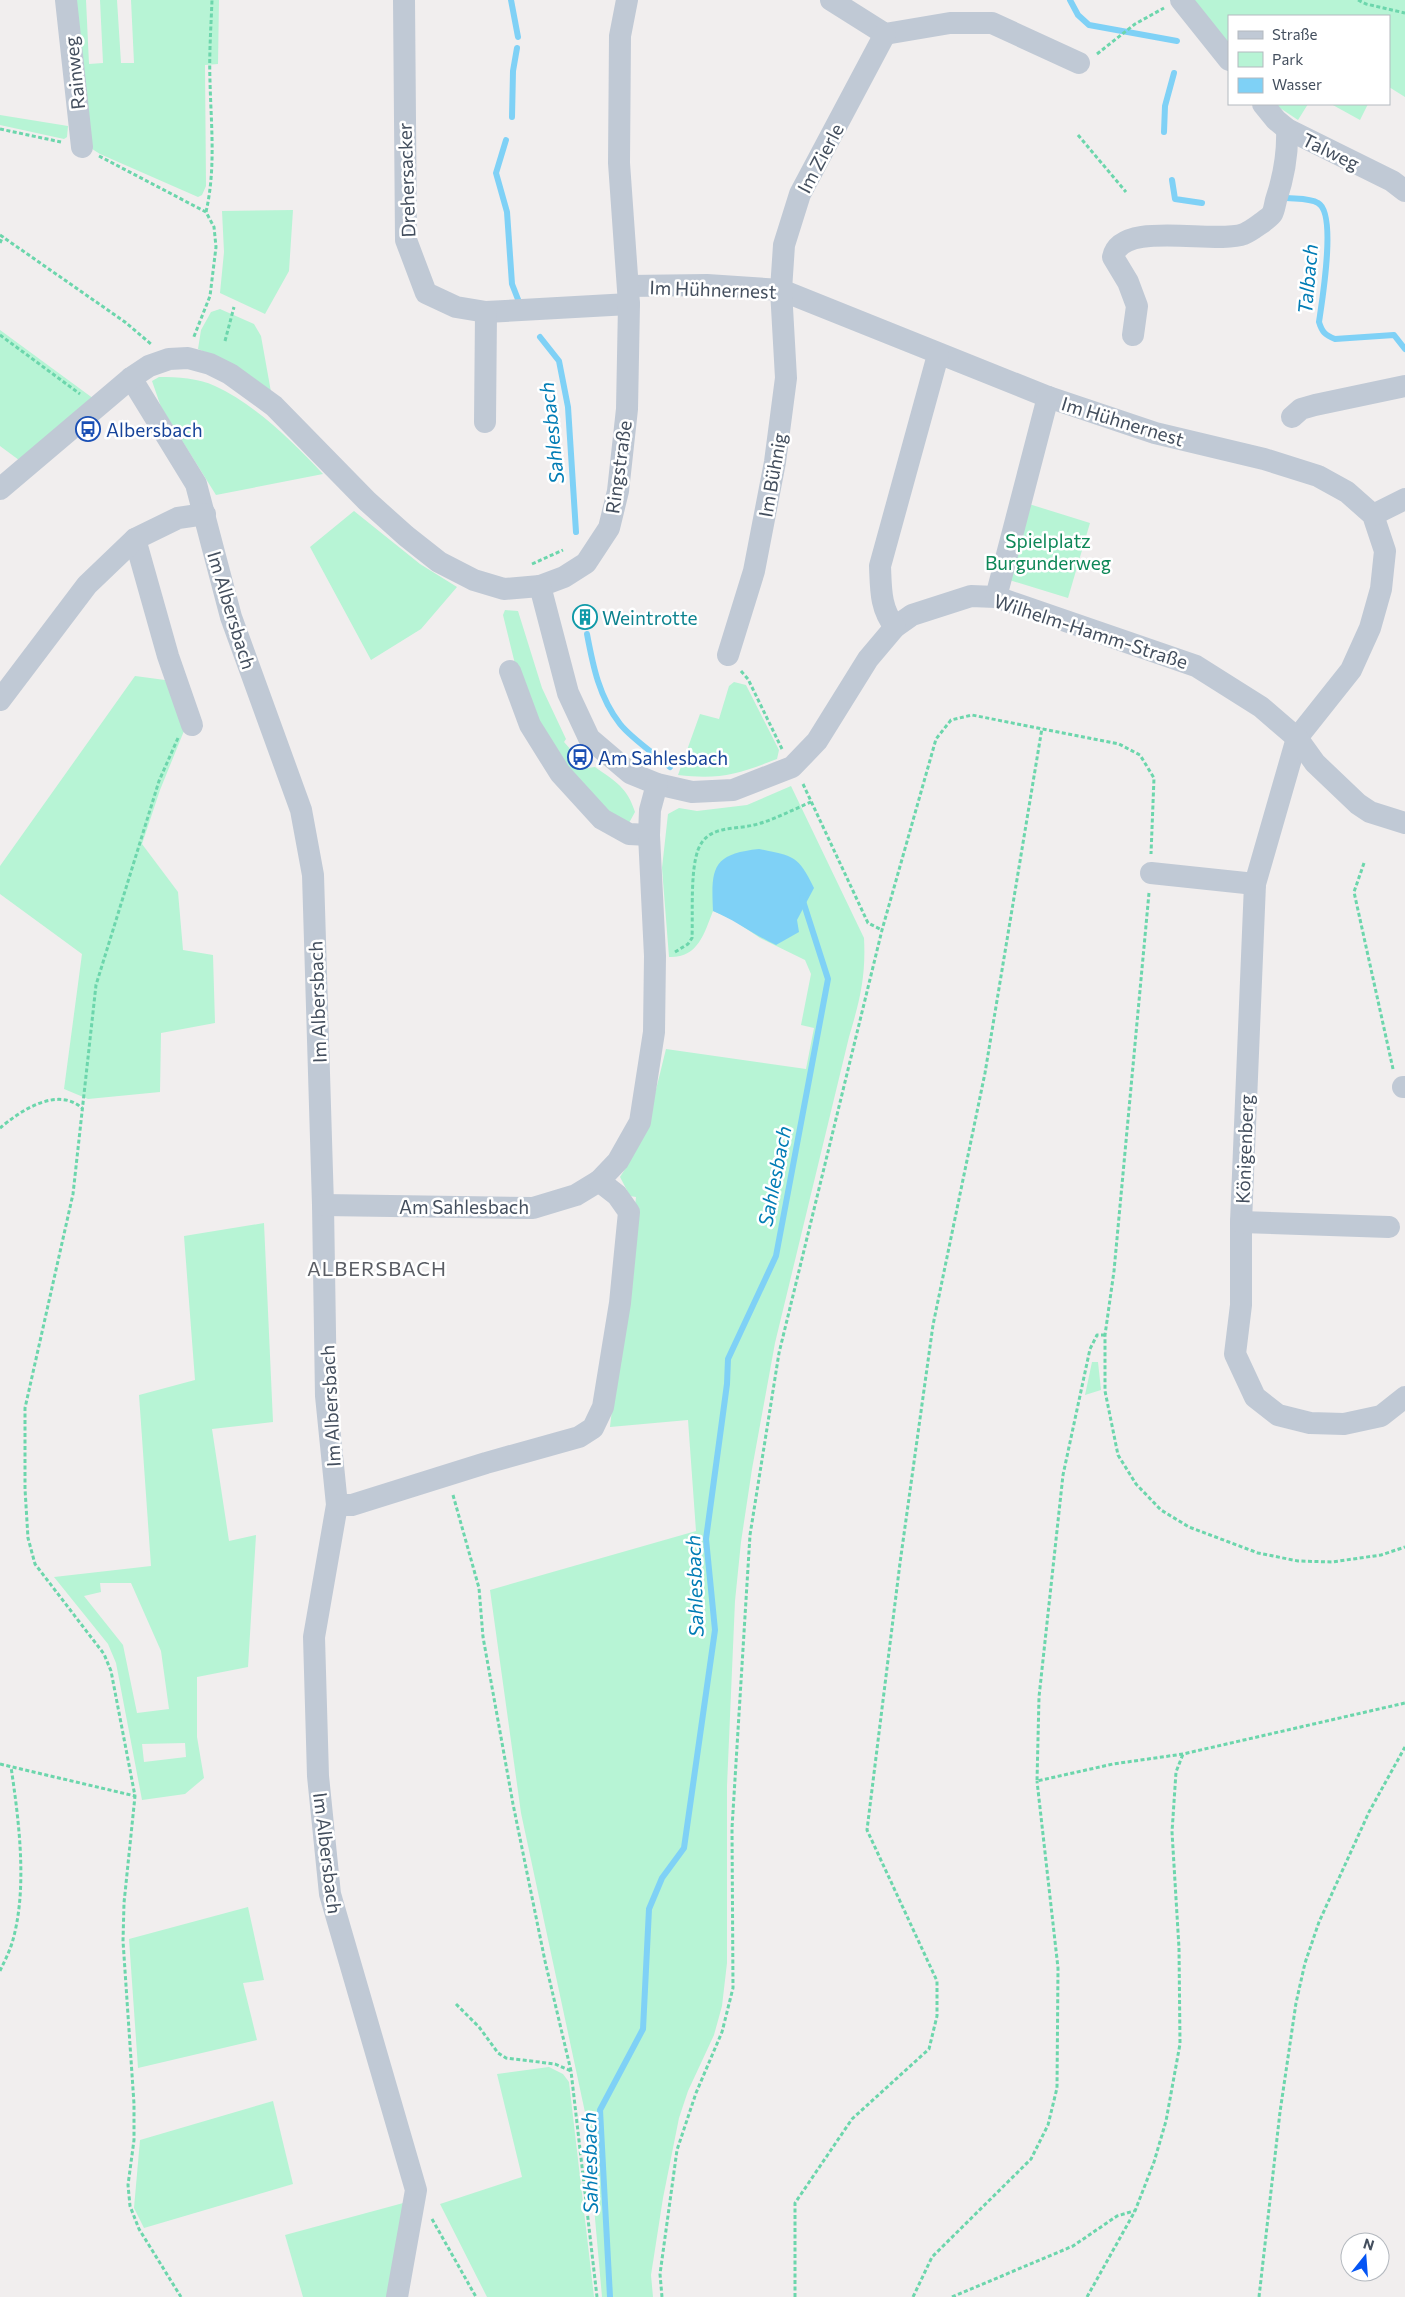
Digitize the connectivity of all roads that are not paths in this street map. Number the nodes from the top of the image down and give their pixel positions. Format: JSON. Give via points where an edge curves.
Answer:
{"nodes":[{"id":1,"x":66,"y":0,"type":"edge"},
{"id":2,"x":404,"y":0,"type":"edge"},
{"id":3,"x":627,"y":0,"type":"edge"},
{"id":4,"x":831,"y":0,"type":"edge"},
{"id":5,"x":1175,"y":2,"type":"edge"},
{"id":6,"x":885,"y":34,"type":"junction"},
{"id":7,"x":1228,"y":59,"type":"edge"},
{"id":8,"x":1079,"y":63,"type":"dead end"},
{"id":9,"x":1264,"y":105,"type":"edge"},
{"id":10,"x":1287,"y":129,"type":"junction"},
{"id":11,"x":82,"y":147,"type":"road end"},
{"id":12,"x":1405,"y":191,"type":"edge"},
{"id":13,"x":781,"y":290,"type":"junction"},
{"id":14,"x":628,"y":295,"type":"junction"},
{"id":15,"x":486,"y":312,"type":"junction"},
{"id":16,"x":1133,"y":335,"type":"dead end"},
{"id":17,"x":938,"y":355,"type":"junction"},
{"id":18,"x":131,"y":378,"type":"junction"},
{"id":19,"x":1405,"y":386,"type":"edge"},
{"id":20,"x":1048,"y":397,"type":"junction"},
{"id":21,"x":1292,"y":417,"type":"dead end"},
{"id":22,"x":485,"y":422,"type":"dead end"},
{"id":23,"x":0,"y":489,"type":"edge"},
{"id":24,"x":1405,"y":499,"type":"edge"},
{"id":25,"x":205,"y":514,"type":"junction"},
{"id":26,"x":1373,"y":514,"type":"junction"},
{"id":27,"x":135,"y":539,"type":"junction"},
{"id":28,"x":540,"y":586,"type":"junction"},
{"id":29,"x":996,"y":597,"type":"junction"},
{"id":30,"x":895,"y":627,"type":"junction"},
{"id":31,"x":728,"y":655,"type":"road end"},
{"id":32,"x":510,"y":671,"type":"dead end"},
{"id":33,"x":0,"y":700,"type":"edge"},
{"id":34,"x":190,"y":720,"type":"road end"},
{"id":35,"x":1297,"y":738,"type":"junction"},
{"id":36,"x":658,"y":784,"type":"junction"},
{"id":37,"x":1405,"y":823,"type":"edge"},
{"id":38,"x":649,"y":835,"type":"junction"},
{"id":39,"x":1151,"y":873,"type":"road end"},
{"id":40,"x":1255,"y":884,"type":"junction"},
{"id":41,"x":599,"y":1181,"type":"junction"},
{"id":42,"x":323,"y":1205,"type":"junction"},
{"id":43,"x":1241,"y":1222,"type":"junction"},
{"id":44,"x":1389,"y":1227,"type":"dead end"},
{"id":45,"x":1405,"y":1397,"type":"edge"},
{"id":46,"x":336,"y":1505,"type":"junction"},
{"id":47,"x":397,"y":2297,"type":"edge"}],
"edges":[{"from":1,"to":11,"type":"street","name":"Rainweg"},
{"from":2,"to":15,"type":"street","name":"Drehersacker","via":[[406,240],[426,293],[456,307]]},
{"from":3,"to":14,"type":"street","name":"Ringstraße","via":[[620,36],[619,163]]},
{"from":4,"to":6,"type":"street"},
{"from":5,"to":7,"type":"street"},
{"from":6,"to":8,"type":"street","via":[[950,23],[992,23]]},
{"from":6,"to":13,"type":"street","name":"Im Zierle","via":[[800,194],[784,245]]},
{"from":9,"to":10,"type":"street","name":"Talweg"},
{"from":10,"to":12,"type":"street","name":"Talweg","via":[[1392,181]]},
{"from":10,"to":16,"type":"street","via":[[1288,153],[1284,176],[1271,215],[1256,226],[1235,236],[1139,236],[1114,251],[1113,257],[1137,306]]},
{"from":13,"to":14,"type":"street","name":"Im Hühnernest","via":[[707,285]]},
{"from":13,"to":17,"type":"street","name":"Im Hühnernest"},
{"from":13,"to":31,"type":"street","name":"Im Bühnig","via":[[786,378],[775,462],[754,571]]},
{"from":14,"to":15,"type":"street","name":"Drehersacker"},
{"from":14,"to":28,"type":"street","name":"Ringstraße","via":[[627,409],[618,491],[609,528],[586,563],[564,577]]},
{"from":15,"to":22,"type":"street"},
{"from":17,"to":20,"type":"street","name":"Im Hühnernest"},
{"from":17,"to":30,"type":"street","via":[[880,566],[882,601],[886,615]]},
{"from":18,"to":23,"type":"street"},
{"from":18,"to":25,"type":"street","name":"Im Albersbach","via":[[196,484]]},
{"from":18,"to":28,"type":"street","name":"Ringstraße","via":[[149,366],[179,359],[210,364],[230,374],[274,406],[367,501],[439,562],[474,580],[504,589]]},
{"from":19,"to":21,"type":"street","via":[[1315,405],[1301,409]]},
{"from":20,"to":26,"type":"street","name":"Im Hühnernest","via":[[1156,433],[1264,459],[1318,476],[1347,492]]},
{"from":20,"to":29,"type":"street"},
{"from":24,"to":26,"type":"street"},
{"from":25,"to":27,"type":"street","via":[[178,518]]},
{"from":25,"to":42,"type":"street","name":"Im Albersbach","via":[[231,617],[301,810],[308,841],[313,875]]},
{"from":26,"to":35,"type":"street","via":[[1385,551],[1381,589],[1370,628],[1351,670]]},
{"from":27,"to":33,"type":"street","via":[[87,585]]},
{"from":27,"to":34,"type":"street"},
{"from":28,"to":36,"type":"street","name":"Wilhelm-Hamm-Straße","via":[[568,693],[589,738],[630,773]]},
{"from":29,"to":30,"type":"street","name":"Wilhelm-Hamm-Straße","via":[[971,596],[946,603],[912,615]]},
{"from":29,"to":35,"type":"street","name":"Wilhelm-Hamm-Straße","via":[[1196,666],[1261,707]]},
{"from":30,"to":36,"type":"street","name":"Wilhelm-Hamm-Straße","via":[[868,660],[817,741],[792,767],[733,790],[692,792]]},
{"from":32,"to":38,"type":"street","via":[[530,725],[560,774],[602,819],[629,834]]},
{"from":35,"to":37,"type":"street","name":"Wilhelm-Hamm-Straße","via":[[1315,763],[1358,804],[1370,812]]},
{"from":35,"to":40,"type":"street","name":"Königenberg"},
{"from":36,"to":38,"type":"street","name":"Am Sahlesbach","via":[[650,810]]},
{"from":38,"to":41,"type":"street","name":"Am Sahlesbach","via":[[655,956],[654,1032],[640,1122],[618,1162]]},
{"from":39,"to":40,"type":"street"},
{"from":40,"to":43,"type":"street","name":"Königenberg"},
{"from":41,"to":42,"type":"street","name":"Am Sahlesbach","via":[[576,1195],[533,1208]]},
{"from":41,"to":46,"type":"street","via":[[617,1195],[629,1212],[620,1303],[605,1398],[594,1428],[579,1437],[352,1505]]},
{"from":42,"to":46,"type":"street","name":"Im Albersbach","via":[[326,1396]]},
{"from":43,"to":44,"type":"street"},
{"from":43,"to":45,"type":"street","name":"Königenberg","via":[[1240,1304],[1235,1354],[1255,1397],[1278,1415],[1310,1423],[1344,1424],[1380,1416]]},
{"from":46,"to":47,"type":"street","name":"Im Albersbach","via":[[314,1638],[318,1776],[330,1894],[416,2190]]}]}
